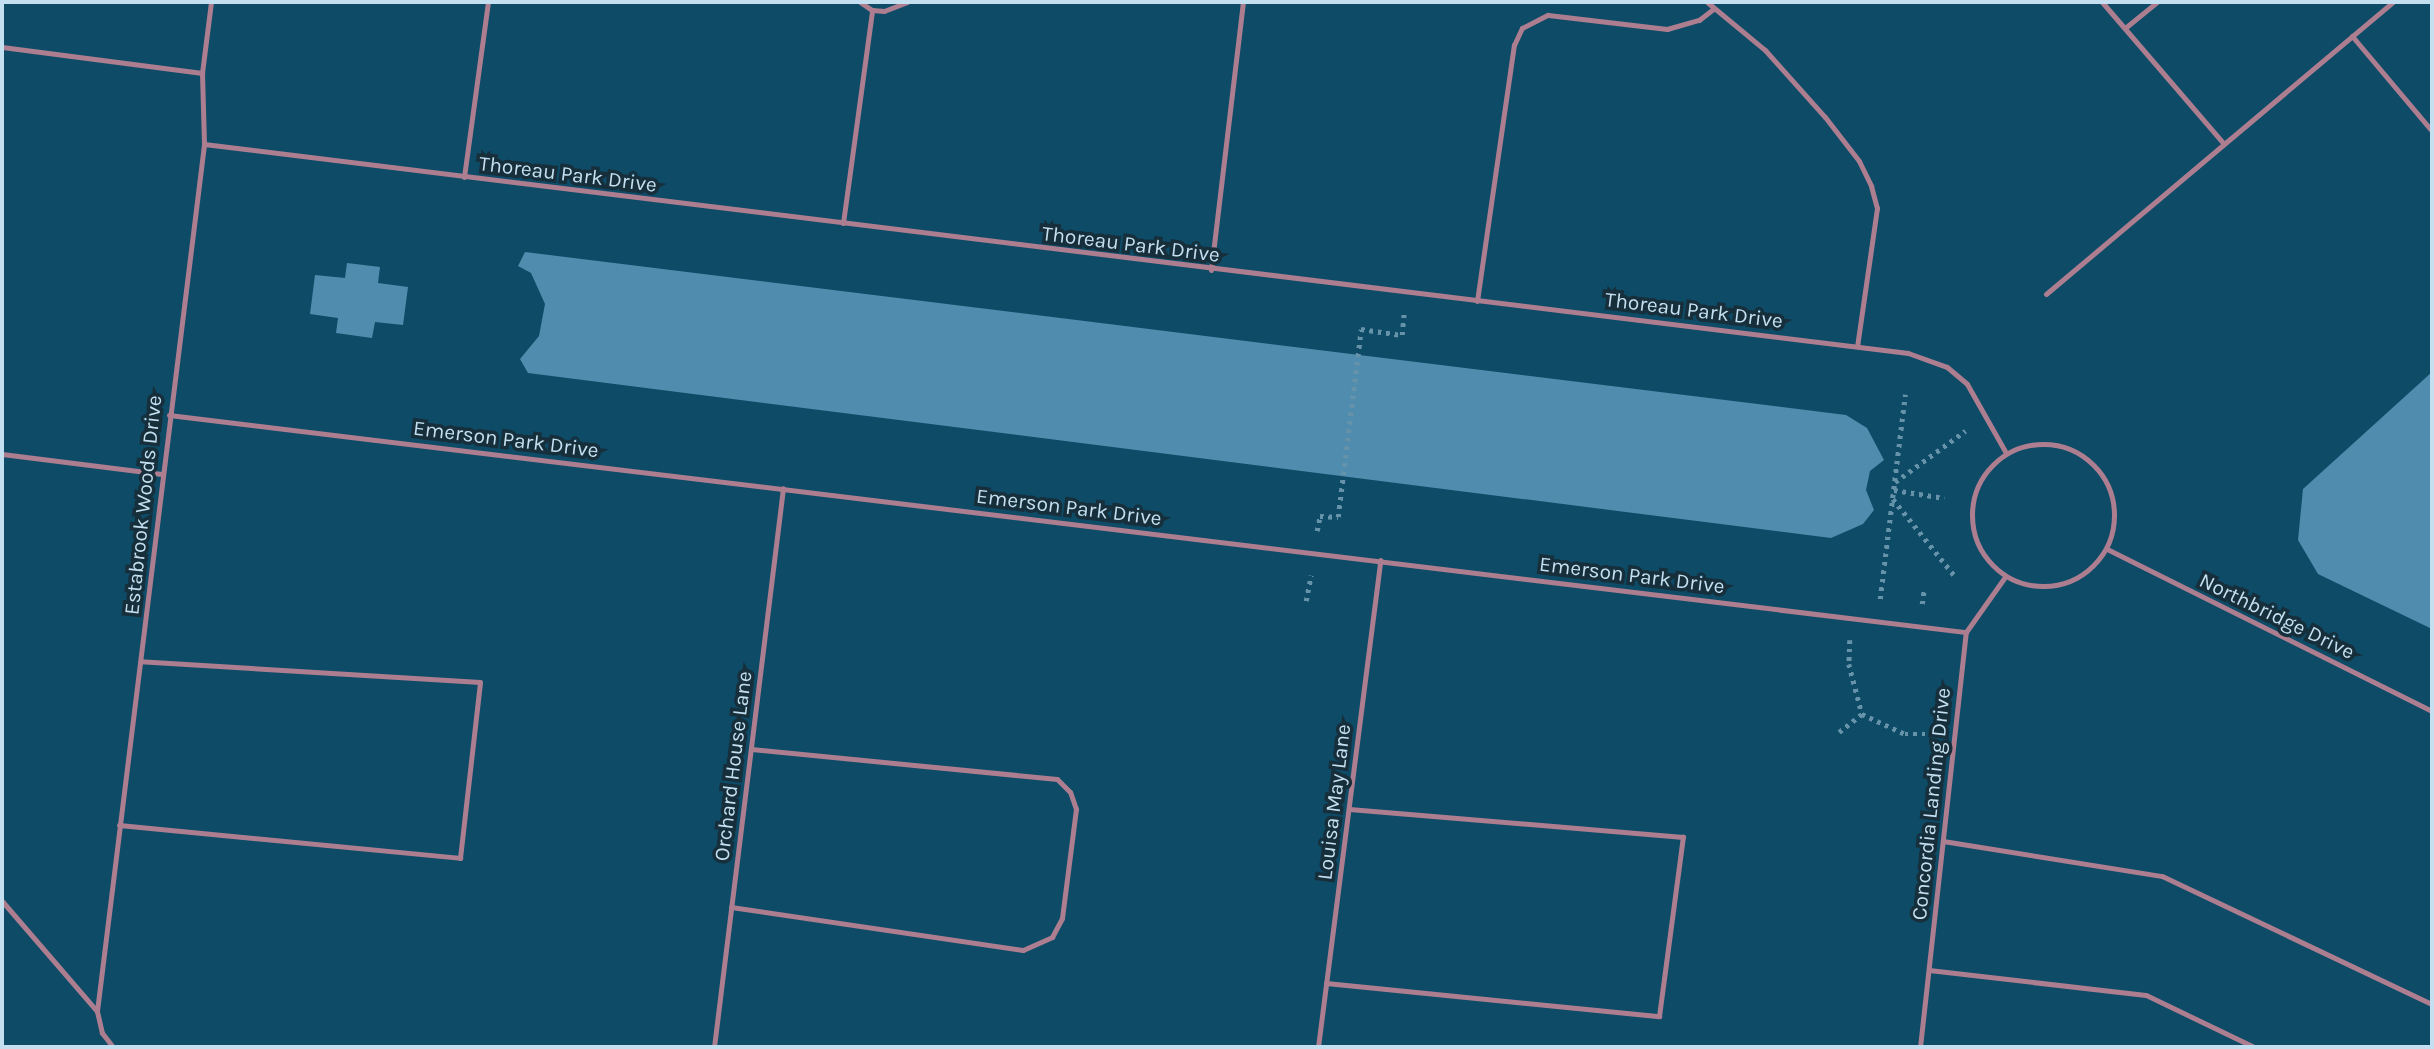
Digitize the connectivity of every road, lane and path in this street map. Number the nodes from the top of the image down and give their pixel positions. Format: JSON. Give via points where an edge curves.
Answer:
{"nodes":[{"id":1,"x":211,"y":2,"type":"edge"},
{"id":2,"x":488,"y":2,"type":"edge"},
{"id":3,"x":860,"y":2,"type":"edge"},
{"id":4,"x":907,"y":2,"type":"edge"},
{"id":5,"x":1242,"y":2,"type":"edge"},
{"id":6,"x":1707,"y":2,"type":"edge"},
{"id":7,"x":2102,"y":2,"type":"edge"},
{"id":8,"x":2157,"y":2,"type":"edge"},
{"id":9,"x":2393,"y":2,"type":"edge"},
{"id":10,"x":1713,"y":9,"type":"junction"},
{"id":11,"x":872,"y":10,"type":"junction"},
{"id":12,"x":2124,"y":28,"type":"junction"},
{"id":13,"x":2352,"y":36,"type":"junction"},
{"id":14,"x":2,"y":47,"type":"edge"},
{"id":15,"x":202,"y":73,"type":"junction"},
{"id":16,"x":2432,"y":131,"type":"edge"},
{"id":17,"x":204,"y":144,"type":"junction"},
{"id":18,"x":2224,"y":145,"type":"junction"},
{"id":19,"x":464,"y":177,"type":"junction"},
{"id":20,"x":843,"y":223,"type":"junction"},
{"id":21,"x":1211,"y":270,"type":"junction"},
{"id":22,"x":2046,"y":295,"type":"dead end"},
{"id":23,"x":1477,"y":301,"type":"junction"},
{"id":24,"x":1402,"y":335,"type":"dead end"},
{"id":25,"x":1857,"y":346,"type":"junction"},
{"id":26,"x":1905,"y":395,"type":"dead end"},
{"id":27,"x":169,"y":415,"type":"junction"},
{"id":28,"x":1965,"y":431,"type":"dead end"},
{"id":29,"x":2006,"y":453,"type":"junction"},
{"id":30,"x":2,"y":454,"type":"edge"},
{"id":31,"x":162,"y":474,"type":"junction"},
{"id":32,"x":1894,"y":482,"type":"junction"},
{"id":33,"x":783,"y":488,"type":"junction"},
{"id":34,"x":1894,"y":490,"type":"junction"},
{"id":35,"x":1944,"y":498,"type":"dead end"},
{"id":36,"x":1893,"y":499,"type":"junction"},
{"id":37,"x":1338,"y":517,"type":"dead end"},
{"id":38,"x":2107,"y":549,"type":"junction"},
{"id":39,"x":1380,"y":560,"type":"junction"},
{"id":40,"x":1955,"y":576,"type":"dead end"},
{"id":41,"x":2005,"y":577,"type":"junction"},
{"id":42,"x":1852,"y":618,"type":"junction"},
{"id":43,"x":1877,"y":621,"type":"junction"},
{"id":44,"x":1966,"y":632,"type":"junction"},
{"id":45,"x":141,"y":661,"type":"junction"},
{"id":46,"x":2432,"y":711,"type":"edge"},
{"id":47,"x":1862,"y":714,"type":"junction"},
{"id":48,"x":1839,"y":732,"type":"dead end"},
{"id":49,"x":1955,"y":733,"type":"junction"},
{"id":50,"x":751,"y":749,"type":"junction"},
{"id":51,"x":1349,"y":809,"type":"junction"},
{"id":52,"x":120,"y":825,"type":"junction"},
{"id":53,"x":1943,"y":841,"type":"junction"},
{"id":54,"x":2,"y":901,"type":"edge"},
{"id":55,"x":731,"y":907,"type":"junction"},
{"id":56,"x":1929,"y":970,"type":"junction"},
{"id":57,"x":1326,"y":983,"type":"junction"},
{"id":58,"x":2432,"y":1004,"type":"edge"},
{"id":59,"x":97,"y":1011,"type":"junction"},
{"id":60,"x":113,"y":1047,"type":"edge"},
{"id":61,"x":715,"y":1047,"type":"edge"},
{"id":62,"x":1318,"y":1047,"type":"edge"},
{"id":63,"x":1920,"y":1047,"type":"edge"},
{"id":64,"x":2254,"y":1047,"type":"edge"}],
"edges":[{"from":1,"to":15,"type":"lane","name":"Estabrook Woods Drive"},
{"from":2,"to":19,"type":"lane"},
{"from":3,"to":11,"type":"lane"},
{"from":4,"to":11,"type":"lane","via":[[884,11]]},
{"from":5,"to":21,"type":"lane"},
{"from":6,"to":10,"type":"lane"},
{"from":7,"to":12,"type":"lane"},
{"from":8,"to":12,"type":"lane"},
{"from":9,"to":13,"type":"lane"},
{"from":10,"to":23,"type":"lane","via":[[1699,20],[1667,29],[1548,15],[1522,28],[1514,45]]},
{"from":10,"to":25,"type":"lane","via":[[1756,42],[1825,117],[1859,161],[1871,186],[1877,208]]},
{"from":11,"to":20,"type":"lane"},
{"from":12,"to":18,"type":"lane"},
{"from":13,"to":16,"type":"lane"},
{"from":13,"to":18,"type":"lane"},
{"from":14,"to":15,"type":"lane"},
{"from":15,"to":17,"type":"lane","name":"Estabrook Woods Drive"},
{"from":17,"to":19,"type":"lane","name":"Thoreau Park Drive"},
{"from":17,"to":27,"type":"lane","name":"Estabrook Woods Drive"},
{"from":18,"to":22,"type":"lane"},
{"from":19,"to":20,"type":"lane","name":"Thoreau Park Drive"},
{"from":20,"to":21,"type":"lane","name":"Thoreau Park Drive"},
{"from":21,"to":23,"type":"lane","name":"Thoreau Park Drive"},
{"from":23,"to":25,"type":"lane","name":"Thoreau Park Drive"},
{"from":24,"to":37,"type":"path","via":[[1361,329]]},
{"from":25,"to":29,"type":"lane","name":"Thoreau Park Drive","via":[[1908,353],[1947,367],[1975,395]]},
{"from":26,"to":32,"type":"path"},
{"from":27,"to":31,"type":"lane","name":"Estabrook Woods Drive"},
{"from":27,"to":33,"type":"lane","name":"Emerson Park Drive"},
{"from":28,"to":32,"type":"path"},
{"from":29,"to":38,"type":"lane","via":[[2045,444],[2075,452],[2099,471],[2115,509]]},
{"from":29,"to":41,"type":"lane","via":[[1978,484],[1972,505],[1978,545]]},
{"from":30,"to":31,"type":"lane"},
{"from":31,"to":45,"type":"lane","name":"Estabrook Woods Drive"},
{"from":32,"to":34,"type":"path"},
{"from":33,"to":39,"type":"lane","name":"Emerson Park Drive"},
{"from":33,"to":50,"type":"lane","name":"Orchard House Lane"},
{"from":34,"to":35,"type":"path"},
{"from":34,"to":36,"type":"path"},
{"from":36,"to":40,"type":"path"},
{"from":36,"to":43,"type":"path"},
{"from":38,"to":41,"type":"lane","via":[[2081,577],[2062,585],[2023,585]]},
{"from":38,"to":46,"type":"lane","name":"Northbridge Drive"},
{"from":39,"to":42,"type":"lane","name":"Emerson Park Drive"},
{"from":39,"to":51,"type":"lane","name":"Louisa May Lane"},
{"from":41,"to":44,"type":"lane","name":"Concordia Landing Drive"},
{"from":42,"to":43,"type":"lane","name":"Emerson Park Drive"},
{"from":42,"to":47,"type":"path","via":[[1849,664]]},
{"from":43,"to":44,"type":"lane","name":"Emerson Park Drive"},
{"from":44,"to":49,"type":"lane","name":"Concordia Landing Drive"},
{"from":45,"to":52,"type":"lane","name":"Estabrook Woods Drive"},
{"from":45,"to":52,"type":"lane","via":[[480,682],[460,858]]},
{"from":47,"to":48,"type":"path"},
{"from":47,"to":49,"type":"path","via":[[1905,734]]},
{"from":49,"to":53,"type":"lane","name":"Concordia Landing Drive"},
{"from":50,"to":55,"type":"lane","name":"Orchard House Lane"},
{"from":50,"to":55,"type":"lane","via":[[1057,779],[1070,792],[1076,809],[1062,918],[1052,937],[1023,950]]},
{"from":51,"to":57,"type":"lane","name":"Louisa May Lane"},
{"from":51,"to":57,"type":"lane","via":[[1683,837],[1659,1016]]},
{"from":52,"to":59,"type":"lane","name":"Estabrook Woods Drive"},
{"from":53,"to":56,"type":"lane","name":"Concordia Landing Drive"},
{"from":53,"to":58,"type":"lane","via":[[2162,876]]},
{"from":54,"to":59,"type":"lane"},
{"from":55,"to":61,"type":"lane","name":"Orchard House Lane"},
{"from":56,"to":63,"type":"lane","name":"Concordia Landing Drive"},
{"from":56,"to":64,"type":"lane","via":[[2146,995]]},
{"from":57,"to":62,"type":"lane","name":"Louisa May Lane"},
{"from":59,"to":60,"type":"lane","via":[[102,1033]]}]}
